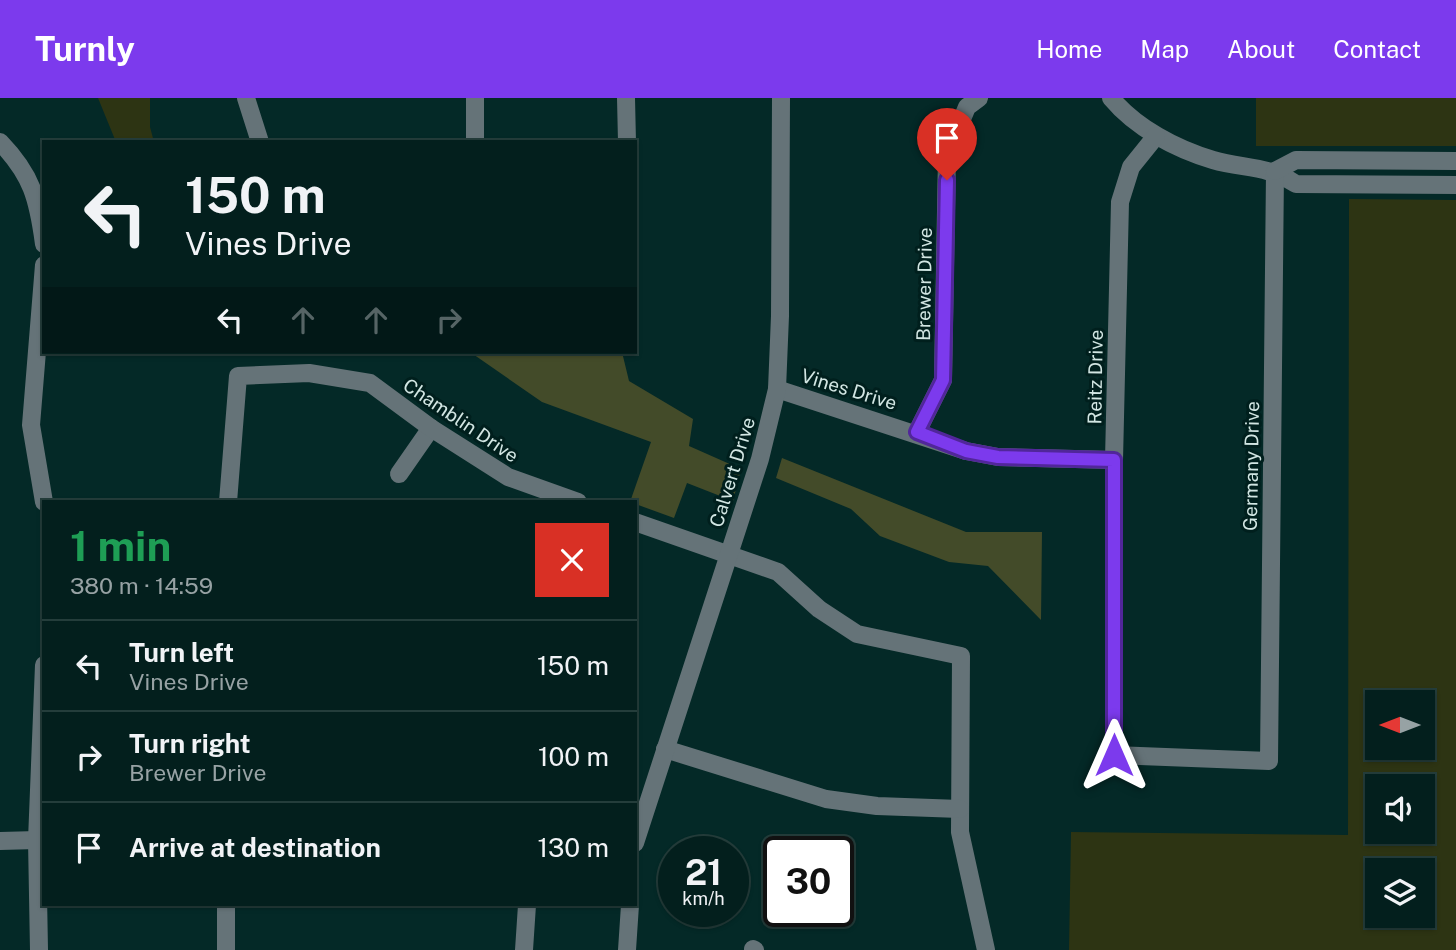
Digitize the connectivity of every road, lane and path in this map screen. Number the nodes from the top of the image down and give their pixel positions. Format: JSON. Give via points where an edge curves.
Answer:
{"nodes":[{"id":1,"x":246,"y":98,"type":"edge"},
{"id":2,"x":475,"y":98,"type":"edge"},
{"id":3,"x":626,"y":98,"type":"edge"},
{"id":4,"x":781,"y":98,"type":"edge"},
{"id":5,"x":979,"y":98,"type":"edge"},
{"id":6,"x":1111,"y":98,"type":"edge"},
{"id":7,"x":1156,"y":136,"type":"junction"},
{"id":8,"x":259,"y":140,"type":"edge"},
{"id":9,"x":475,"y":140,"type":"edge"},
{"id":10,"x":627,"y":140,"type":"edge"},
{"id":11,"x":0,"y":142,"type":"edge"},
{"id":12,"x":1456,"y":162,"type":"edge"},
{"id":13,"x":1275,"y":171,"type":"junction"},
{"id":14,"x":1456,"y":185,"type":"edge"},
{"id":15,"x":42,"y":230,"type":"edge"},
{"id":16,"x":42,"y":290,"type":"edge"},
{"id":17,"x":777,"y":388,"type":"junction"},
{"id":18,"x":431,"y":428,"type":"junction"},
{"id":19,"x":917,"y":432,"type":"junction"},
{"id":20,"x":1114,"y":460,"type":"junction"},
{"id":21,"x":399,"y":474,"type":"dead end"},
{"id":22,"x":44,"y":500,"type":"edge"},
{"id":23,"x":228,"y":500,"type":"edge"},
{"id":24,"x":572,"y":500,"type":"edge"},
{"id":25,"x":637,"y":523,"type":"edge"},
{"id":26,"x":728,"y":555,"type":"junction"},
{"id":27,"x":42,"y":715,"type":"edge"},
{"id":28,"x":665,"y":749,"type":"junction"},
{"id":29,"x":1114,"y":755,"type":"joint"},
{"id":30,"x":960,"y":809,"type":"junction"},
{"id":31,"x":637,"y":837,"type":"edge"},
{"id":32,"x":37,"y":840,"type":"junction"},
{"id":33,"x":0,"y":841,"type":"edge"},
{"id":34,"x":226,"y":906,"type":"edge"},
{"id":35,"x":527,"y":906,"type":"edge"},
{"id":36,"x":630,"y":906,"type":"edge"},
{"id":37,"x":39,"y":950,"type":"edge"},
{"id":38,"x":226,"y":950,"type":"edge"},
{"id":39,"x":524,"y":950,"type":"edge"},
{"id":40,"x":627,"y":950,"type":"edge"},
{"id":41,"x":986,"y":950,"type":"edge"}],
"edges":[{"from":1,"to":8,"type":"street"},
{"from":2,"to":9,"type":"street"},
{"from":3,"to":10,"type":"street"},
{"from":4,"to":17,"type":"street","name":"Calvert Drive"},
{"from":5,"to":19,"type":"street","name":"Brewer Drive","via":[[967,107],[947,155],[943,380]]},
{"from":6,"to":7,"type":"street"},
{"from":7,"to":13,"type":"street","via":[[1213,160]]},
{"from":7,"to":20,"type":"street","name":"Reitz Drive","via":[[1131,167],[1120,202]]},
{"from":11,"to":15,"type":"street","via":[[21,163],[38,201]]},
{"from":12,"to":13,"type":"street","via":[[1296,160]]},
{"from":13,"to":14,"type":"street","via":[[1296,184]]},
{"from":13,"to":29,"type":"street","name":"Germany Drive","via":[[1269,761]]},
{"from":16,"to":22,"type":"street","via":[[31,425]]},
{"from":17,"to":19,"type":"street","name":"Vines Drive"},
{"from":17,"to":26,"type":"street","name":"Calvert Drive","via":[[761,459]]},
{"from":18,"to":21,"type":"street"},
{"from":18,"to":23,"type":"street","name":"Chamblin Drive","via":[[370,383],[356,379],[309,373],[238,376]]},
{"from":18,"to":24,"type":"street","name":"Chamblin Drive","via":[[508,478]]},
{"from":19,"to":20,"type":"street","name":"Vines Drive","via":[[966,451],[998,457]]},
{"from":20,"to":29,"type":"street","name":"Reitz Drive"},
{"from":25,"to":26,"type":"street"},
{"from":26,"to":28,"type":"street","name":"Calvert Drive"},
{"from":26,"to":30,"type":"street","via":[[778,572],[819,609],[857,634],[961,656]]},
{"from":27,"to":32,"type":"street"},
{"from":28,"to":30,"type":"street","via":[[826,799]]},
{"from":28,"to":31,"type":"street","name":"Calvert Drive"},
{"from":30,"to":41,"type":"street","via":[[964,859]]},
{"from":32,"to":33,"type":"street"},
{"from":32,"to":37,"type":"street"},
{"from":34,"to":38,"type":"street"},
{"from":35,"to":39,"type":"street"},
{"from":36,"to":40,"type":"street"}]}
